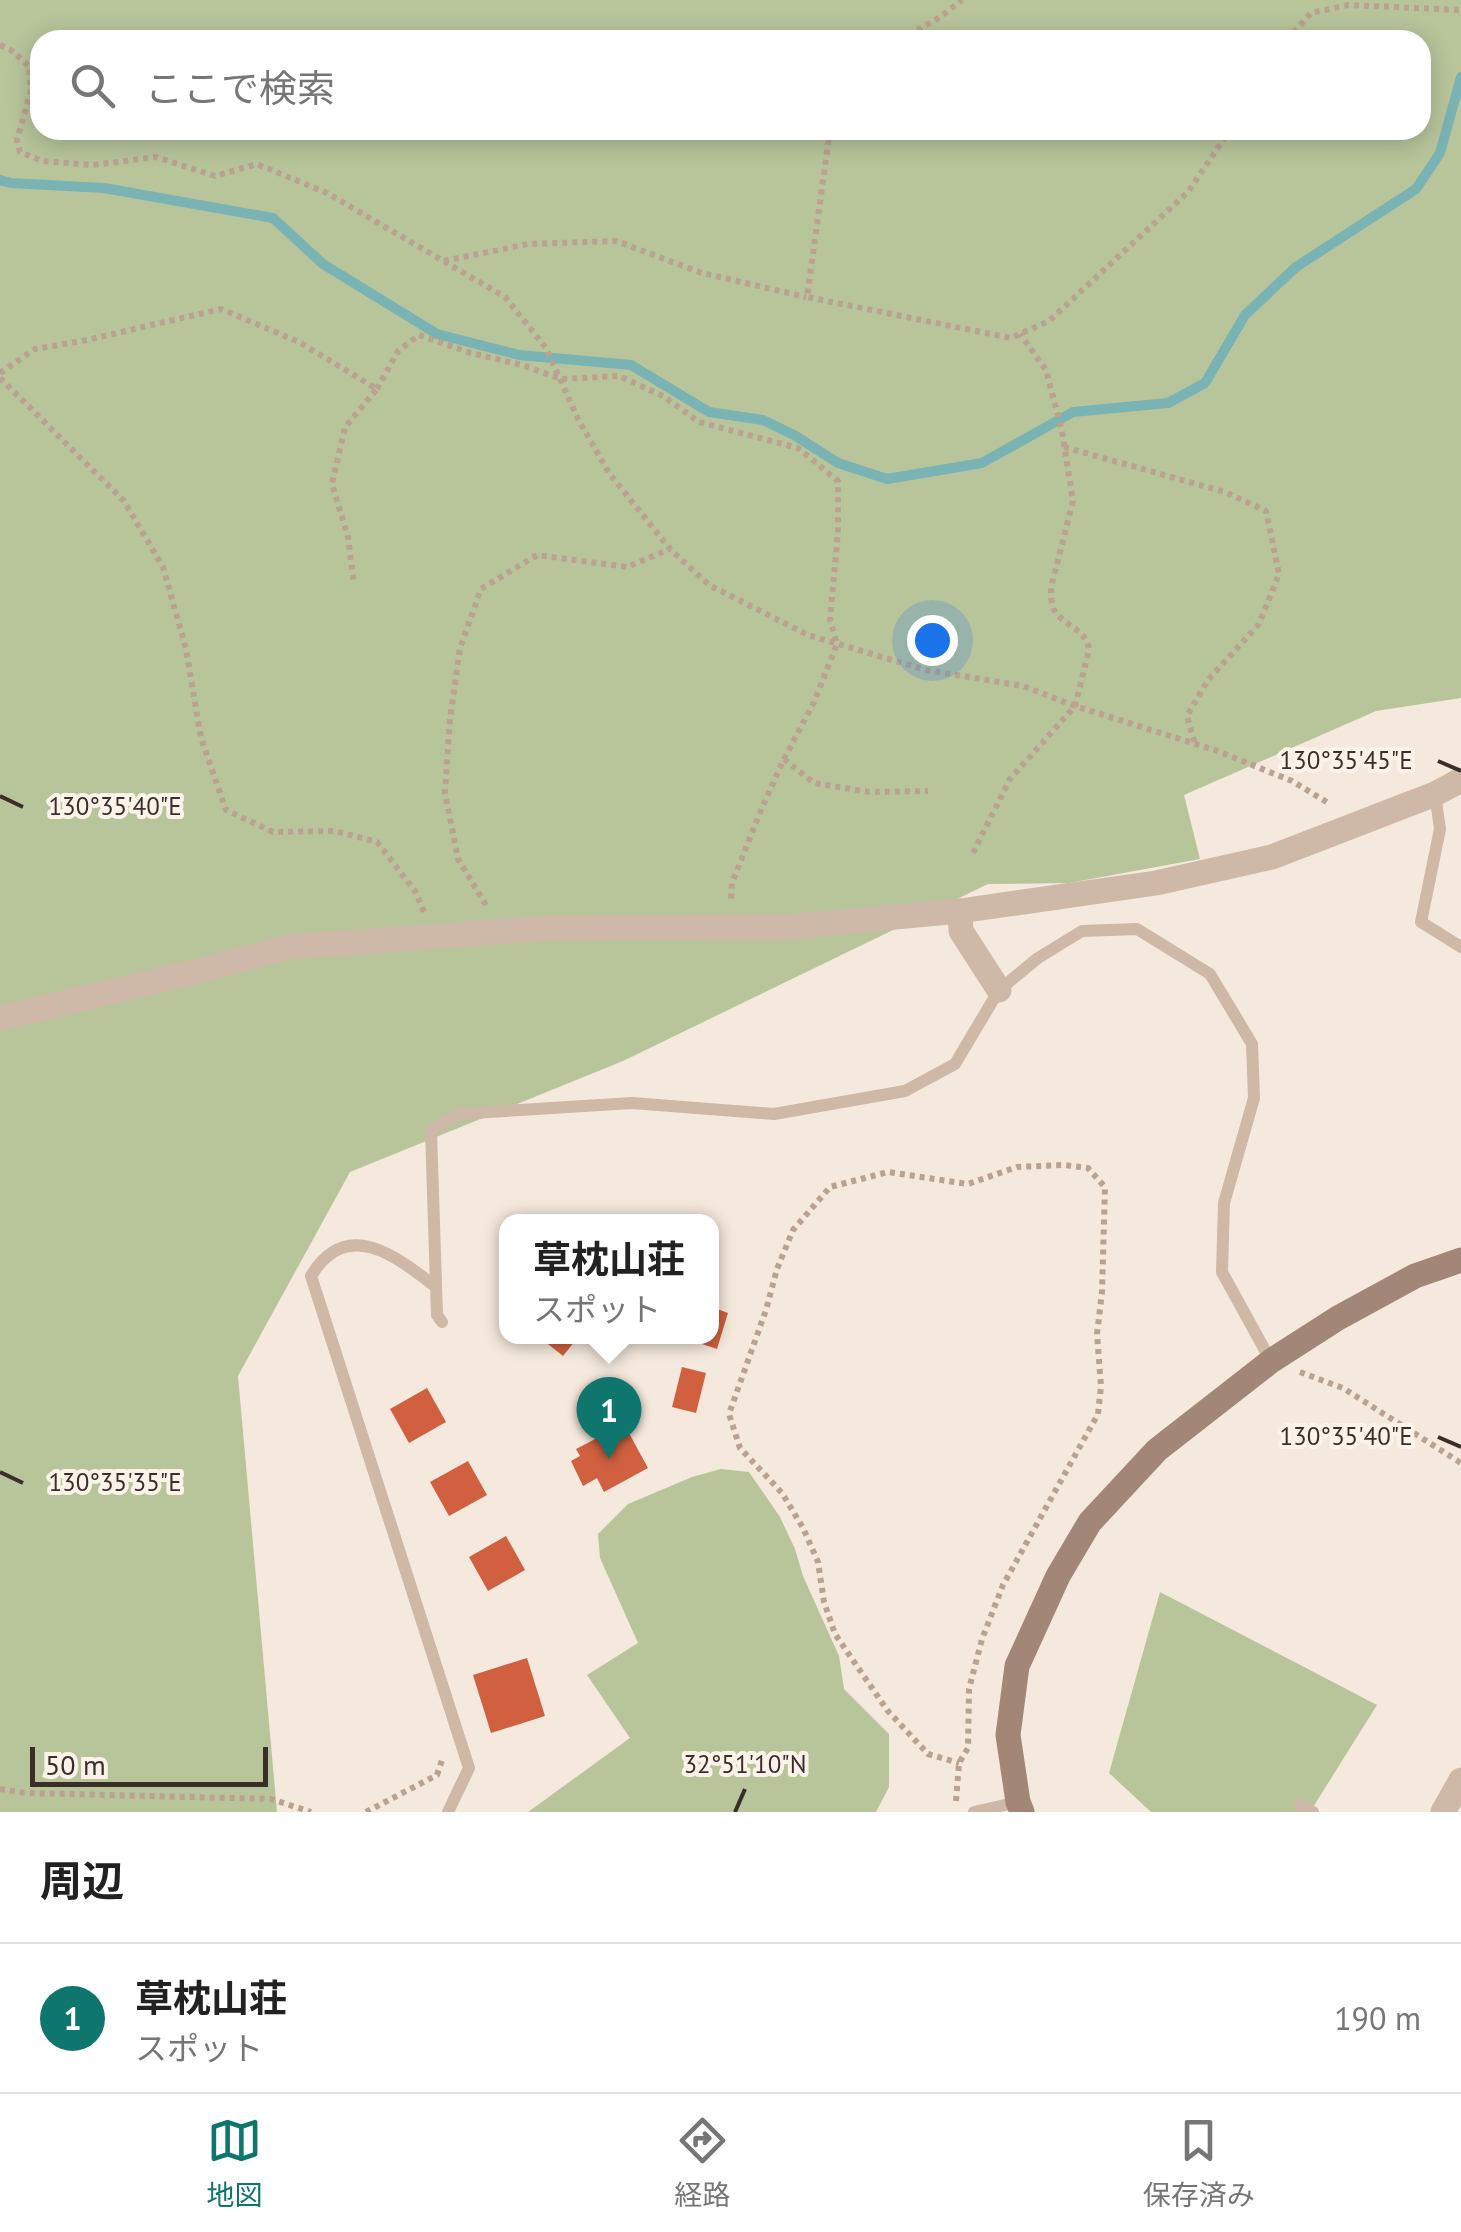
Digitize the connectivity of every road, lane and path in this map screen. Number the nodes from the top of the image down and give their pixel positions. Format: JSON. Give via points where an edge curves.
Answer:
{"nodes":[{"id":1,"x":962,"y":0,"type":"edge"},
{"id":2,"x":1461,"y":10,"type":"edge"},
{"id":3,"x":917,"y":30,"type":"edge"},
{"id":4,"x":1296,"y":30,"type":"edge"},
{"id":5,"x":0,"y":45,"type":"edge"},
{"id":6,"x":30,"y":74,"type":"edge"},
{"id":7,"x":30,"y":97,"type":"edge"},
{"id":8,"x":829,"y":140,"type":"edge"},
{"id":9,"x":1223,"y":140,"type":"edge"},
{"id":10,"x":443,"y":261,"type":"junction"},
{"id":11,"x":807,"y":297,"type":"junction"},
{"id":12,"x":1020,"y":334,"type":"junction"},
{"id":13,"x":0,"y":375,"type":"edge"},
{"id":14,"x":561,"y":379,"type":"junction"},
{"id":15,"x":377,"y":388,"type":"junction"},
{"id":16,"x":1064,"y":447,"type":"junction"},
{"id":17,"x":670,"y":549,"type":"junction"},
{"id":18,"x":354,"y":584,"type":"dead end"},
{"id":19,"x":837,"y":644,"type":"junction"},
{"id":20,"x":1075,"y":706,"type":"junction"},
{"id":21,"x":1195,"y":744,"type":"junction"},
{"id":22,"x":784,"y":759,"type":"junction"},
{"id":23,"x":1461,"y":780,"type":"edge"},
{"id":24,"x":928,"y":791,"type":"dead end"},
{"id":25,"x":1435,"y":794,"type":"junction"},
{"id":26,"x":1358,"y":822,"type":"junction"},
{"id":27,"x":973,"y":853,"type":"dead end"},
{"id":28,"x":960,"y":911,"type":"junction"},
{"id":29,"x":492,"y":914,"type":"dead end"},
{"id":30,"x":731,"y":928,"type":"junction"},
{"id":31,"x":434,"y":936,"type":"junction"},
{"id":32,"x":1461,"y":946,"type":"edge"},
{"id":33,"x":999,"y":990,"type":"junction"},
{"id":34,"x":0,"y":1018,"type":"edge"},
{"id":35,"x":1461,"y":1260,"type":"edge"},
{"id":36,"x":436,"y":1287,"type":"junction"},
{"id":37,"x":442,"y":1322,"type":"dead end"},
{"id":38,"x":1271,"y":1362,"type":"junction"},
{"id":39,"x":1461,"y":1463,"type":"edge"},
{"id":40,"x":450,"y":1711,"type":"junction"},
{"id":41,"x":959,"y":1764,"type":"junction"},
{"id":42,"x":1461,"y":1780,"type":"edge"},
{"id":43,"x":0,"y":1789,"type":"edge"},
{"id":44,"x":1300,"y":1805,"type":"dead end"},
{"id":45,"x":1020,"y":1807,"type":"edge"},
{"id":46,"x":311,"y":1812,"type":"edge"},
{"id":47,"x":366,"y":1812,"type":"edge"},
{"id":48,"x":448,"y":1812,"type":"edge"},
{"id":49,"x":955,"y":1812,"type":"edge"},
{"id":50,"x":974,"y":1812,"type":"edge"},
{"id":51,"x":1313,"y":1812,"type":"edge"},
{"id":52,"x":1443,"y":1812,"type":"edge"}],
"edges":[{"from":1,"to":3,"type":"path"},
{"from":2,"to":4,"type":"path","via":[[1348,5],[1311,14]]},
{"from":5,"to":6,"type":"path","via":[[29,66]]},
{"from":7,"to":10,"type":"path","via":[[17,140],[20,152],[42,161],[93,165],[156,157],[215,176],[256,164],[328,193]]},
{"from":8,"to":11,"type":"path"},
{"from":9,"to":12,"type":"path","via":[[1188,192],[1049,321]]},
{"from":10,"to":11,"type":"path","via":[[528,244],[616,241],[702,273]]},
{"from":10,"to":14,"type":"path","via":[[504,298],[546,348]]},
{"from":11,"to":12,"type":"path","via":[[1010,338]]},
{"from":12,"to":16,"type":"path","via":[[1046,370]]},
{"from":13,"to":15,"type":"path","via":[[35,349],[221,308],[299,342]]},
{"from":13,"to":31,"type":"path","via":[[124,501],[163,567],[201,738],[226,810],[273,832],[335,831],[377,842],[415,891]]},
{"from":14,"to":15,"type":"path","via":[[419,335],[398,351]]},
{"from":14,"to":17,"type":"path","via":[[609,474]]},
{"from":14,"to":19,"type":"path","via":[[620,376],[699,422],[798,448],[838,481],[830,620]]},
{"from":15,"to":18,"type":"path","via":[[345,427],[332,484]]},
{"from":16,"to":20,"type":"path","via":[[1073,501],[1051,601],[1089,644]]},
{"from":16,"to":21,"type":"path","via":[[1225,492],[1266,511],[1278,574],[1259,624],[1208,680],[1186,716]]},
{"from":17,"to":19,"type":"path","via":[[709,585]]},
{"from":17,"to":29,"type":"path","via":[[628,567],[537,555],[481,589],[460,648],[446,793],[458,858]]},
{"from":19,"to":20,"type":"path","via":[[926,670],[1023,686]]},
{"from":19,"to":22,"type":"path"},
{"from":20,"to":21,"type":"path"},
{"from":20,"to":27,"type":"path","via":[[1010,779]]},
{"from":21,"to":26,"type":"path","via":[[1292,782]]},
{"from":22,"to":24,"type":"path","via":[[814,783],[869,792]]},
{"from":22,"to":30,"type":"path","via":[[732,883]]},
{"from":23,"to":25,"type":"street"},
{"from":25,"to":26,"type":"street"},
{"from":25,"to":32,"type":"lane","via":[[1440,829],[1421,922]]},
{"from":26,"to":28,"type":"street","via":[[1234,866]]},
{"from":28,"to":30,"type":"street"},
{"from":28,"to":33,"type":"street","via":[[960,931]]},
{"from":30,"to":31,"type":"street"},
{"from":31,"to":34,"type":"street","via":[[288,947]]},
{"from":33,"to":36,"type":"lane","via":[[954,1064],[905,1090],[774,1114],[632,1103],[456,1114],[431,1131]]},
{"from":33,"to":38,"type":"lane","via":[[1082,931],[1137,929],[1210,974],[1252,1044],[1254,1098],[1224,1203],[1222,1272]]},
{"from":35,"to":38,"type":"street","via":[[1416,1276]]},
{"from":36,"to":37,"type":"lane"},
{"from":36,"to":40,"type":"lane","via":[[378,1248],[351,1245],[322,1258],[311,1276]]},
{"from":38,"to":39,"type":"path","via":[[1343,1388]]},
{"from":38,"to":45,"type":"street","via":[[1157,1450],[1090,1522],[1058,1576],[1018,1666],[1008,1735]]},
{"from":40,"to":47,"type":"path","via":[[437,1775]]},
{"from":40,"to":48,"type":"lane","via":[[469,1768]]},
{"from":41,"to":41,"type":"path","via":[[928,1754],[886,1710],[835,1634],[818,1562],[802,1528],[782,1493],[740,1448],[729,1414],[794,1230],[830,1187],[888,1172],[968,1184],[1017,1166],[1088,1168],[1105,1187],[1098,1414],[1012,1568],[982,1639],[968,1689],[968,1748]]},
{"from":41,"to":49,"type":"path"},
{"from":42,"to":52,"type":"street"},
{"from":43,"to":46,"type":"path","via":[[271,1799]]},
{"from":44,"to":51,"type":"lane"},
{"from":45,"to":50,"type":"lane"}]}
